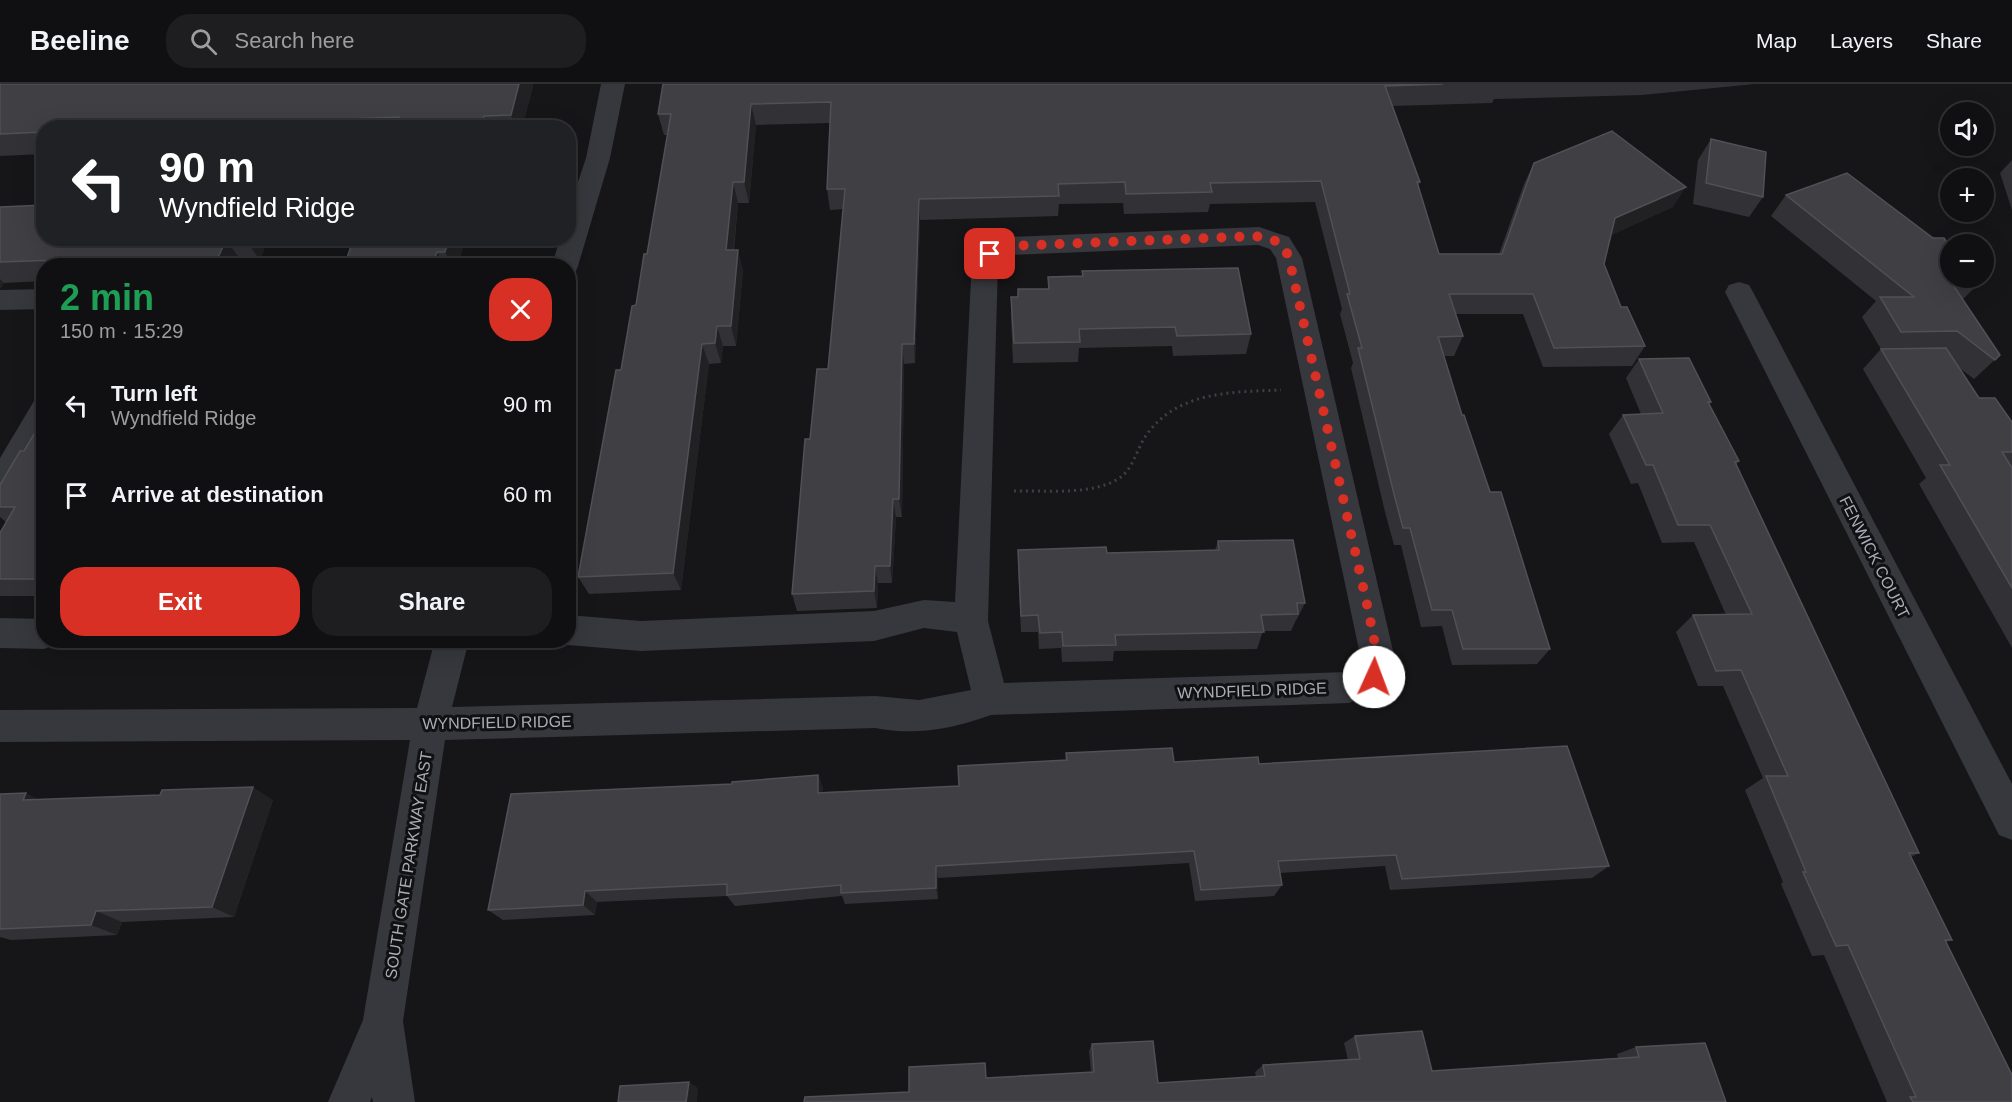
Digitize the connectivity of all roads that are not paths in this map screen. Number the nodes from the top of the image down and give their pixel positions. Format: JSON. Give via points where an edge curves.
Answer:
{"nodes":[{"id":1,"x":613,"y":84,"type":"edge"},
{"id":2,"x":576,"y":232,"type":"edge"},
{"id":3,"x":1739,"y":292,"type":"dead end"},
{"id":4,"x":36,"y":298,"type":"edge"},
{"id":5,"x":0,"y":300,"type":"edge"},
{"id":6,"x":36,"y":423,"type":"edge"},
{"id":7,"x":0,"y":486,"type":"edge"},
{"id":8,"x":971,"y":621,"type":"junction"},
{"id":9,"x":576,"y":631,"type":"edge"},
{"id":10,"x":0,"y":633,"type":"edge"},
{"id":11,"x":36,"y":634,"type":"edge"},
{"id":12,"x":451,"y":648,"type":"edge"},
{"id":13,"x":991,"y":699,"type":"junction"},
{"id":14,"x":430,"y":724,"type":"junction"},
{"id":15,"x":0,"y":726,"type":"edge"},
{"id":16,"x":2012,"y":822,"type":"edge"},
{"id":17,"x":383,"y":1021,"type":"junction"},
{"id":18,"x":349,"y":1102,"type":"edge"},
{"id":19,"x":394,"y":1102,"type":"edge"}],
"edges":[{"from":1,"to":2,"type":"street","via":[[598,158]]},
{"from":3,"to":16,"type":"street","name":"FENWICK COURT"},
{"from":4,"to":5,"type":"street"},
{"from":6,"to":7,"type":"street"},
{"from":8,"to":9,"type":"street","via":[[924,614],[874,626],[641,636]]},
{"from":8,"to":13,"type":"street","name":"WYNDFIELD RIDGE"},
{"from":8,"to":13,"type":"street","name":"WYNDFIELD RIDGE","via":[[985,259],[997,248],[1008,246],[1234,237],[1271,238],[1286,250],[1377,655],[1374,677],[1349,687]]},
{"from":10,"to":11,"type":"street"},
{"from":12,"to":14,"type":"street","name":"SOUTH GATE PARKWAY EAST"},
{"from":13,"to":14,"type":"street","name":"WYNDFIELD RIDGE","via":[[962,710],[921,718],[897,718],[874,712]]},
{"from":14,"to":15,"type":"street","name":"WYNDFIELD RIDGE"},
{"from":14,"to":17,"type":"street","name":"SOUTH GATE PARKWAY EAST"},
{"from":17,"to":18,"type":"street","name":"SOUTH GATE PARKWAY EAST"},
{"from":17,"to":19,"type":"street","name":"SOUTH GATE PARKWAY EAST"}]}
